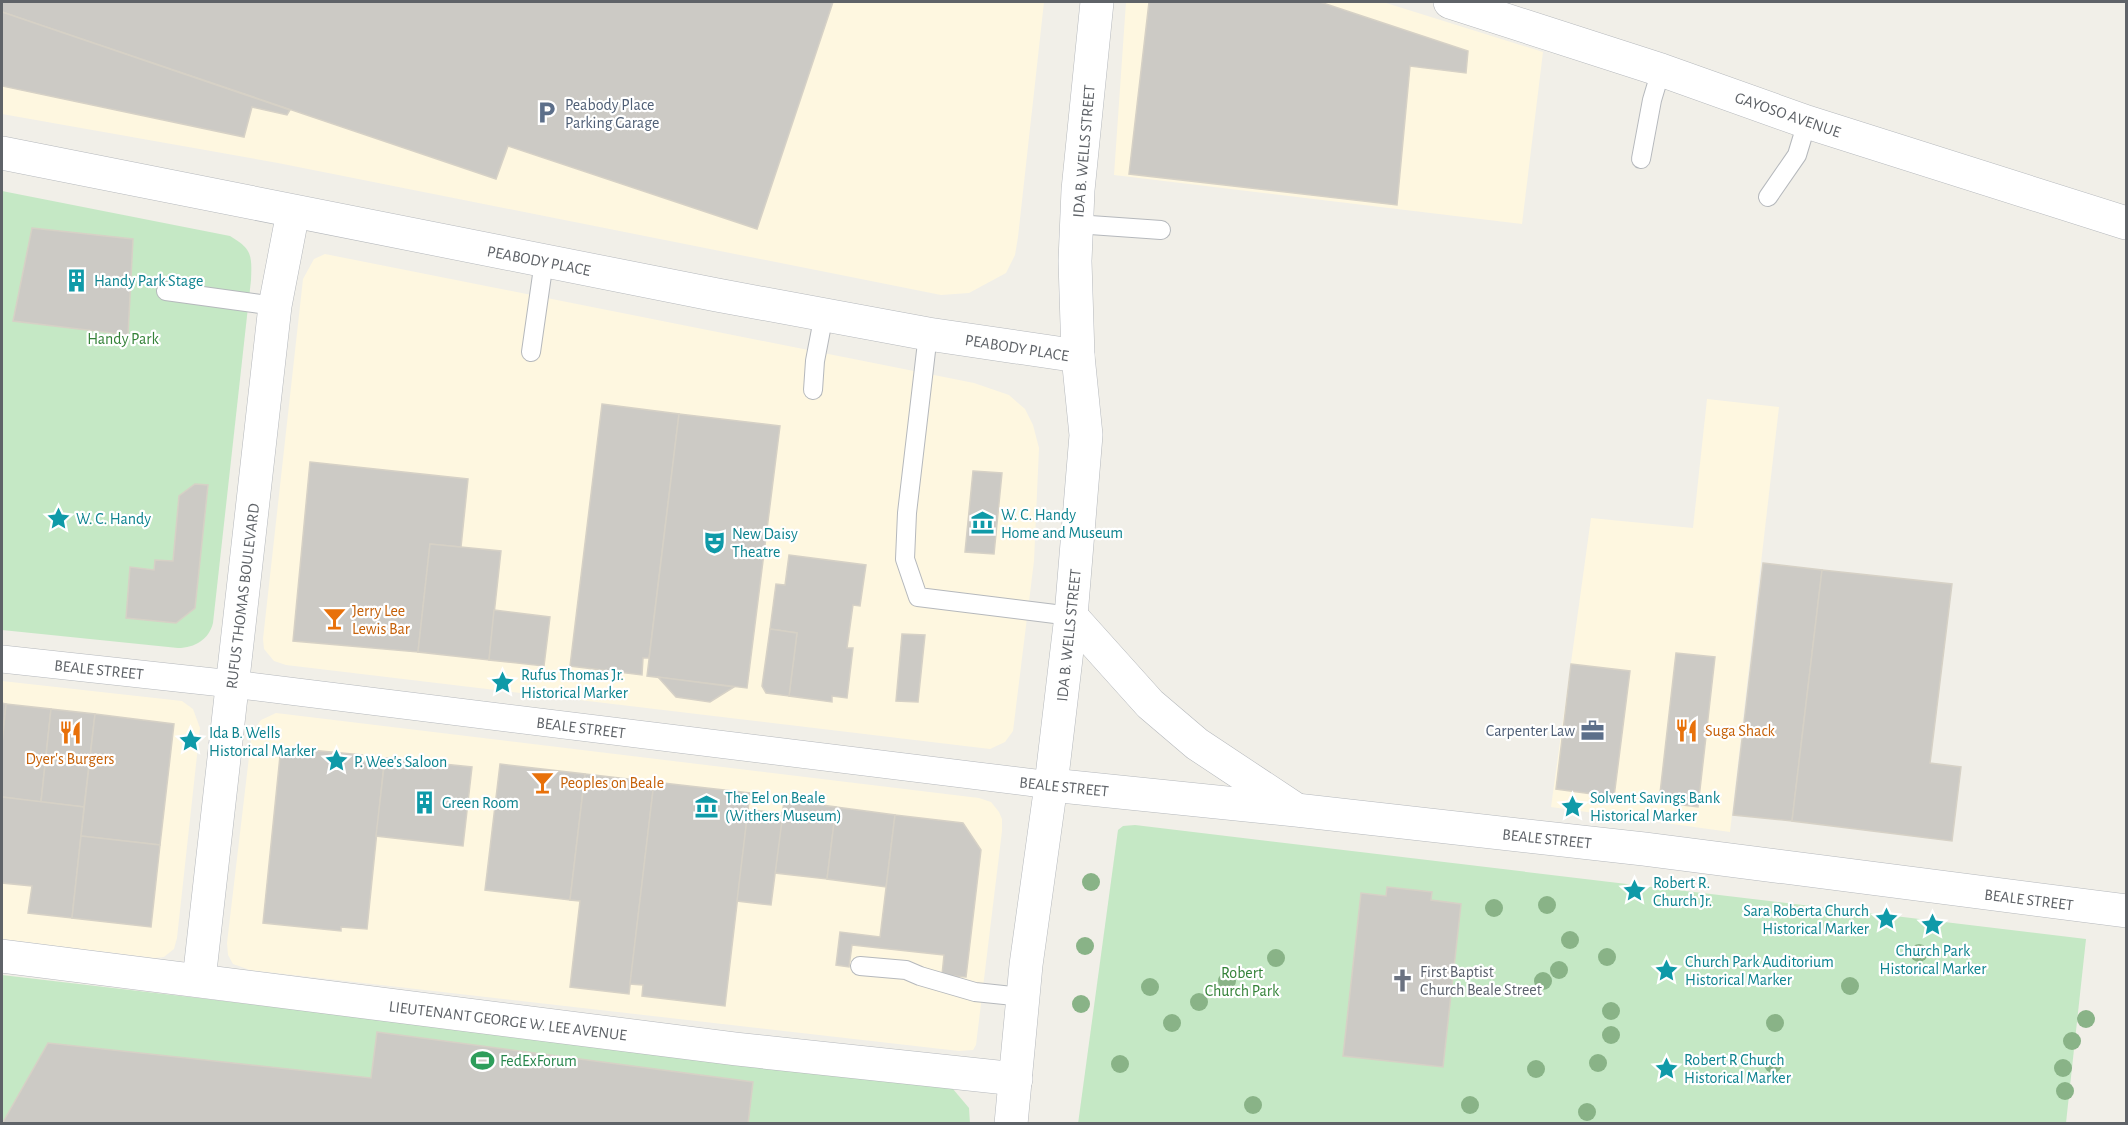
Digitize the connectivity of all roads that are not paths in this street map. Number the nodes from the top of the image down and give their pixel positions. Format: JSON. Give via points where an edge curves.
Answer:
{"nodes":[{"id":1,"x":1098,"y":2,"type":"edge"},
{"id":2,"x":1450,"y":2,"type":"edge"},
{"id":3,"x":1661,"y":70,"type":"junction"},
{"id":4,"x":1807,"y":122,"type":"junction"},
{"id":5,"x":2,"y":153,"type":"edge"},
{"id":6,"x":1641,"y":159,"type":"dead end"},
{"id":7,"x":1768,"y":197,"type":"dead end"},
{"id":8,"x":293,"y":212,"type":"junction"},
{"id":9,"x":2127,"y":223,"type":"edge"},
{"id":10,"x":1077,"y":224,"type":"junction"},
{"id":11,"x":1161,"y":230,"type":"dead end"},
{"id":12,"x":544,"y":261,"type":"junction"},
{"id":13,"x":166,"y":291,"type":"dead end"},
{"id":14,"x":275,"y":306,"type":"junction"},
{"id":15,"x":824,"y":314,"type":"junction"},
{"id":16,"x":928,"y":334,"type":"junction"},
{"id":17,"x":531,"y":352,"type":"dead end"},
{"id":18,"x":1078,"y":356,"type":"junction"},
{"id":19,"x":813,"y":390,"type":"dead end"},
{"id":20,"x":1071,"y":616,"type":"junction"},
{"id":21,"x":2,"y":659,"type":"edge"},
{"id":22,"x":232,"y":684,"type":"junction"},
{"id":23,"x":1051,"y":785,"type":"junction"},
{"id":24,"x":1296,"y":810,"type":"junction"},
{"id":25,"x":2127,"y":911,"type":"edge"},
{"id":26,"x":2,"y":956,"type":"edge"},
{"id":27,"x":860,"y":966,"type":"dead end"},
{"id":28,"x":199,"y":980,"type":"junction"},
{"id":29,"x":1023,"y":997,"type":"junction"},
{"id":30,"x":1016,"y":1079,"type":"junction"},
{"id":31,"x":1011,"y":1124,"type":"edge"}],
"edges":[{"from":1,"to":10,"type":"street","name":"IDA B. WELLS STREET"},
{"from":2,"to":3,"type":"street","name":"GAYOSO AVENUE"},
{"from":3,"to":4,"type":"street","name":"GAYOSO AVENUE"},
{"from":3,"to":6,"type":"lane"},
{"from":4,"to":7,"type":"lane","via":[[1797,155]]},
{"from":4,"to":9,"type":"street","name":"GAYOSO AVENUE"},
{"from":5,"to":8,"type":"street","name":"PEABODY PLACE"},
{"from":8,"to":12,"type":"street","name":"PEABODY PLACE"},
{"from":8,"to":14,"type":"street","name":"RUFUS THOMAS BOULEVARD"},
{"from":10,"to":11,"type":"lane"},
{"from":10,"to":18,"type":"street","name":"IDA B. WELLS STREET"},
{"from":12,"to":15,"type":"street","name":"PEABODY PLACE"},
{"from":12,"to":17,"type":"lane"},
{"from":13,"to":14,"type":"lane"},
{"from":14,"to":22,"type":"street","name":"RUFUS THOMAS BOULEVARD"},
{"from":15,"to":16,"type":"street","name":"PEABODY PLACE"},
{"from":15,"to":19,"type":"lane"},
{"from":16,"to":18,"type":"street","name":"PEABODY PLACE"},
{"from":16,"to":20,"type":"lane","via":[[905,559],[918,597]]},
{"from":18,"to":20,"type":"street","name":"IDA B. WELLS STREET","via":[[1086,435]]},
{"from":20,"to":23,"type":"street","name":"IDA B. WELLS STREET"},
{"from":20,"to":24,"type":"street","via":[[1150,704],[1197,744]]},
{"from":21,"to":22,"type":"street","name":"BEALE STREET"},
{"from":22,"to":23,"type":"street","name":"BEALE STREET"},
{"from":22,"to":28,"type":"street","name":"RUFUS THOMAS BOULEVARD"},
{"from":23,"to":24,"type":"street","name":"BEALE STREET"},
{"from":23,"to":29,"type":"street","name":"IDA B. WELLS STREET"},
{"from":24,"to":25,"type":"street","name":"BEALE STREET","via":[[1644,849]]},
{"from":26,"to":28,"type":"street","name":"LIEUTENANT GEORGE W. LEE AVENUE"},
{"from":27,"to":29,"type":"lane","via":[[906,970],[975,992]]},
{"from":28,"to":30,"type":"street","name":"LIEUTENANT GEORGE W. LEE AVENUE","via":[[736,1049]]},
{"from":29,"to":30,"type":"street","name":"IDA B. WELLS STREET"},
{"from":30,"to":31,"type":"street","name":"IDA B. WELLS STREET"}]}
